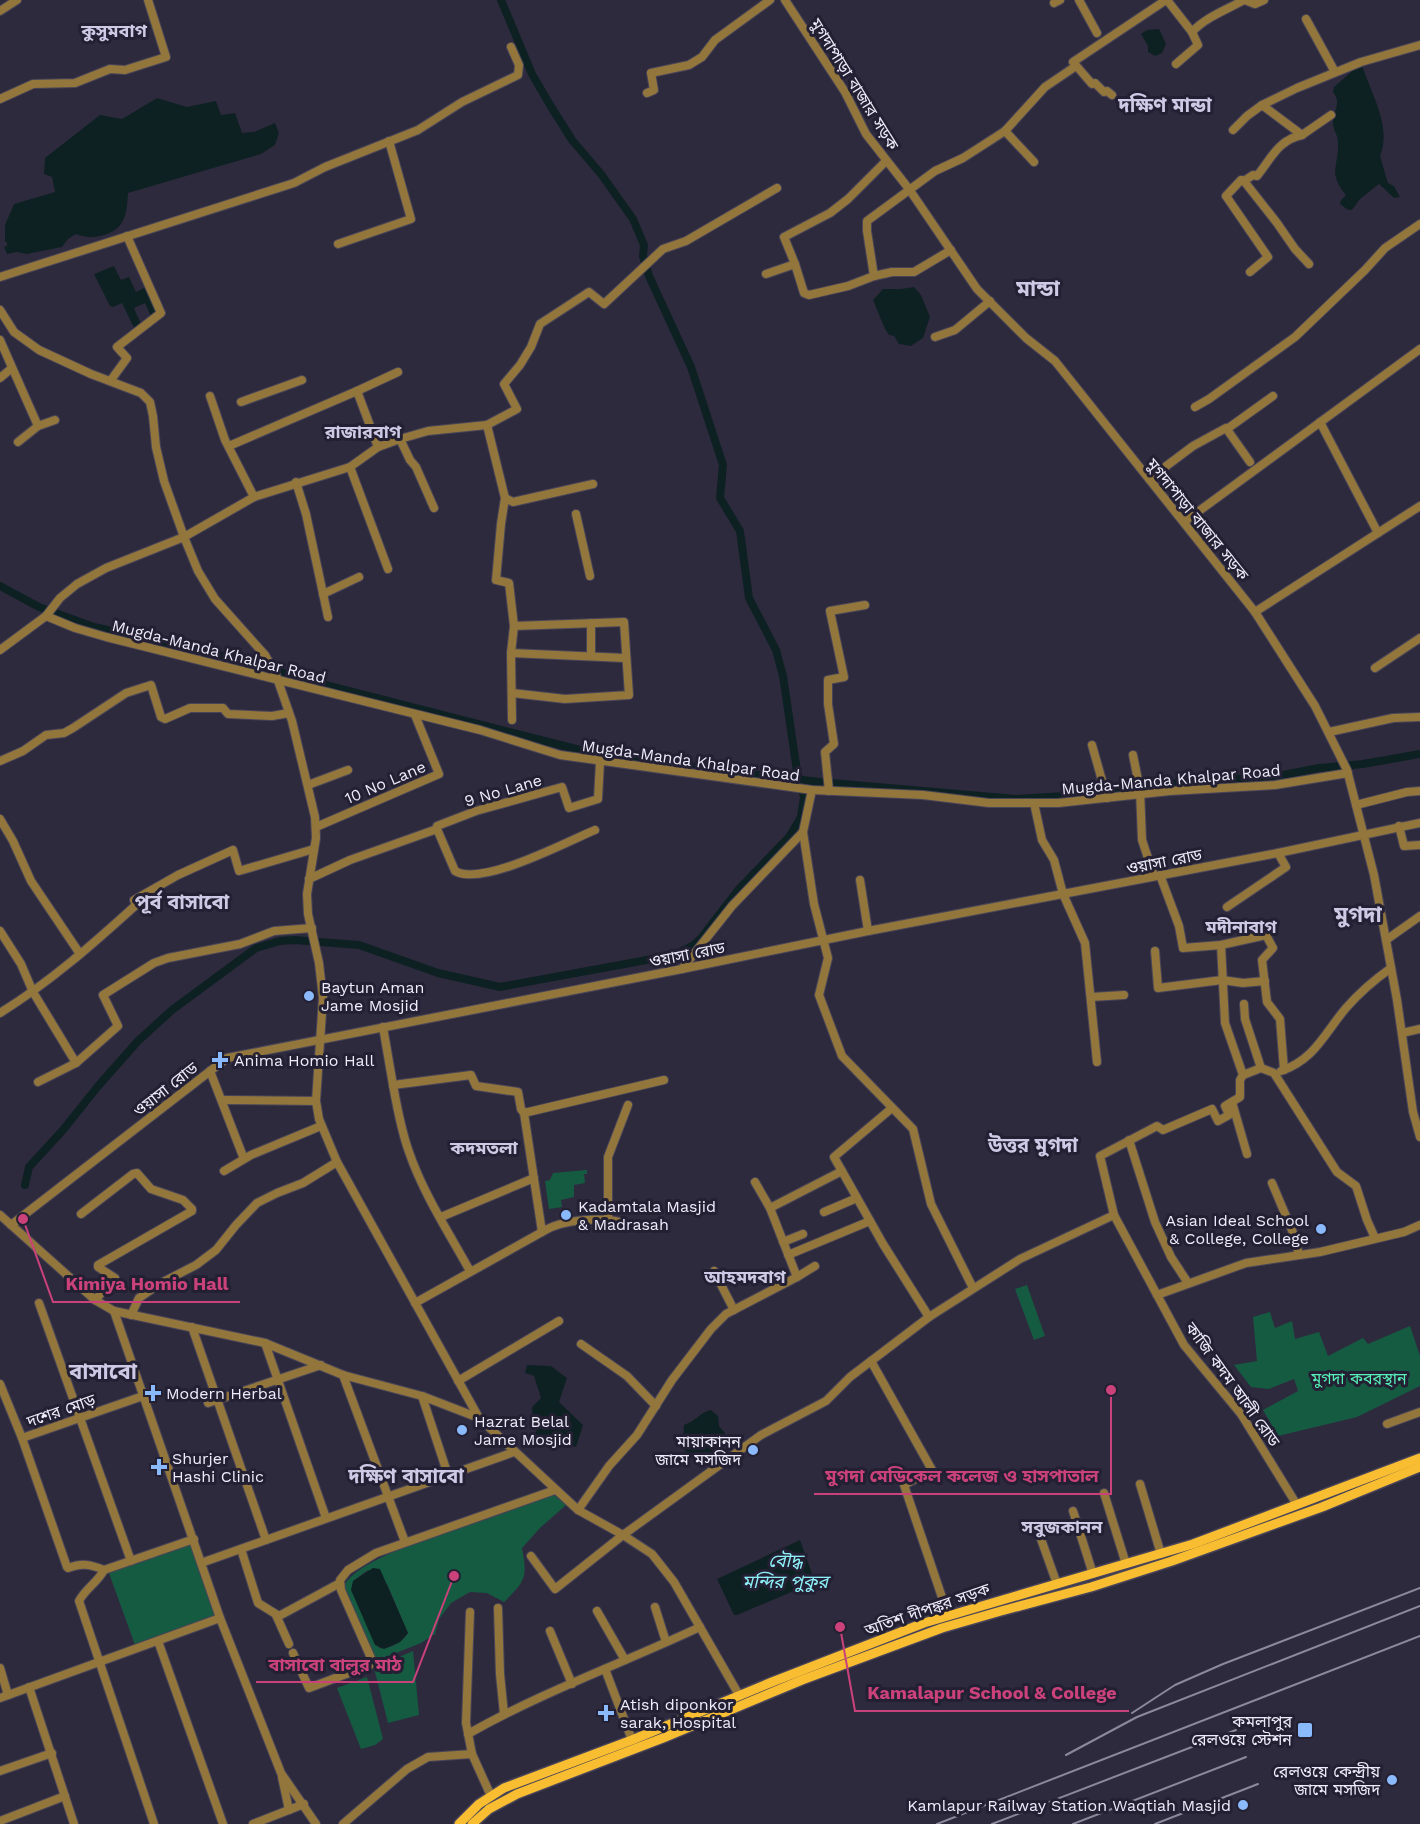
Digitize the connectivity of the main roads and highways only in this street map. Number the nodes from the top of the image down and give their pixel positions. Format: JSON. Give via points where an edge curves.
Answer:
{"nodes":[{"id":1,"x":1420,"y":1458,"type":"edge"},
{"id":2,"x":1420,"y":1467,"type":"edge"},
{"id":3,"x":1299,"y":1510,"type":"junction"},
{"id":4,"x":739,"y":1695,"type":"junction"},
{"id":5,"x":744,"y":1705,"type":"junction"},
{"id":6,"x":493,"y":1800,"type":"junction"},
{"id":7,"x":459,"y":1824,"type":"edge"},
{"id":8,"x":472,"y":1824,"type":"edge"}],
"edges":[{"from":1,"to":3,"type":"main road","name":"অতিশ দীপঙ্কর সড়ক"},
{"from":2,"to":3,"type":"main road","name":"অতিশ দীপঙ্কর সড়ক"},
{"from":3,"to":4,"type":"main road","name":"অতিশ দীপঙ্কর সড়ক","via":[[948,1615]]},
{"from":3,"to":5,"type":"main road","name":"অতিশ দীপঙ্কর সড়ক","via":[[1118,1579],[942,1629]]},
{"from":4,"to":5,"type":"main road"},
{"from":4,"to":6,"type":"main road","name":"অতিশ দীপঙ্কর সড়ক","via":[[520,1782]]},
{"from":5,"to":6,"type":"main road","name":"অতিশ দীপঙ্কর সড়ক"},
{"from":6,"to":7,"type":"main road","name":"অতিশ দীপঙ্কর সড়ক","via":[[473,1809]]},
{"from":6,"to":8,"type":"main road","name":"অতিশ দীপঙ্কর সড়ক"}]}
